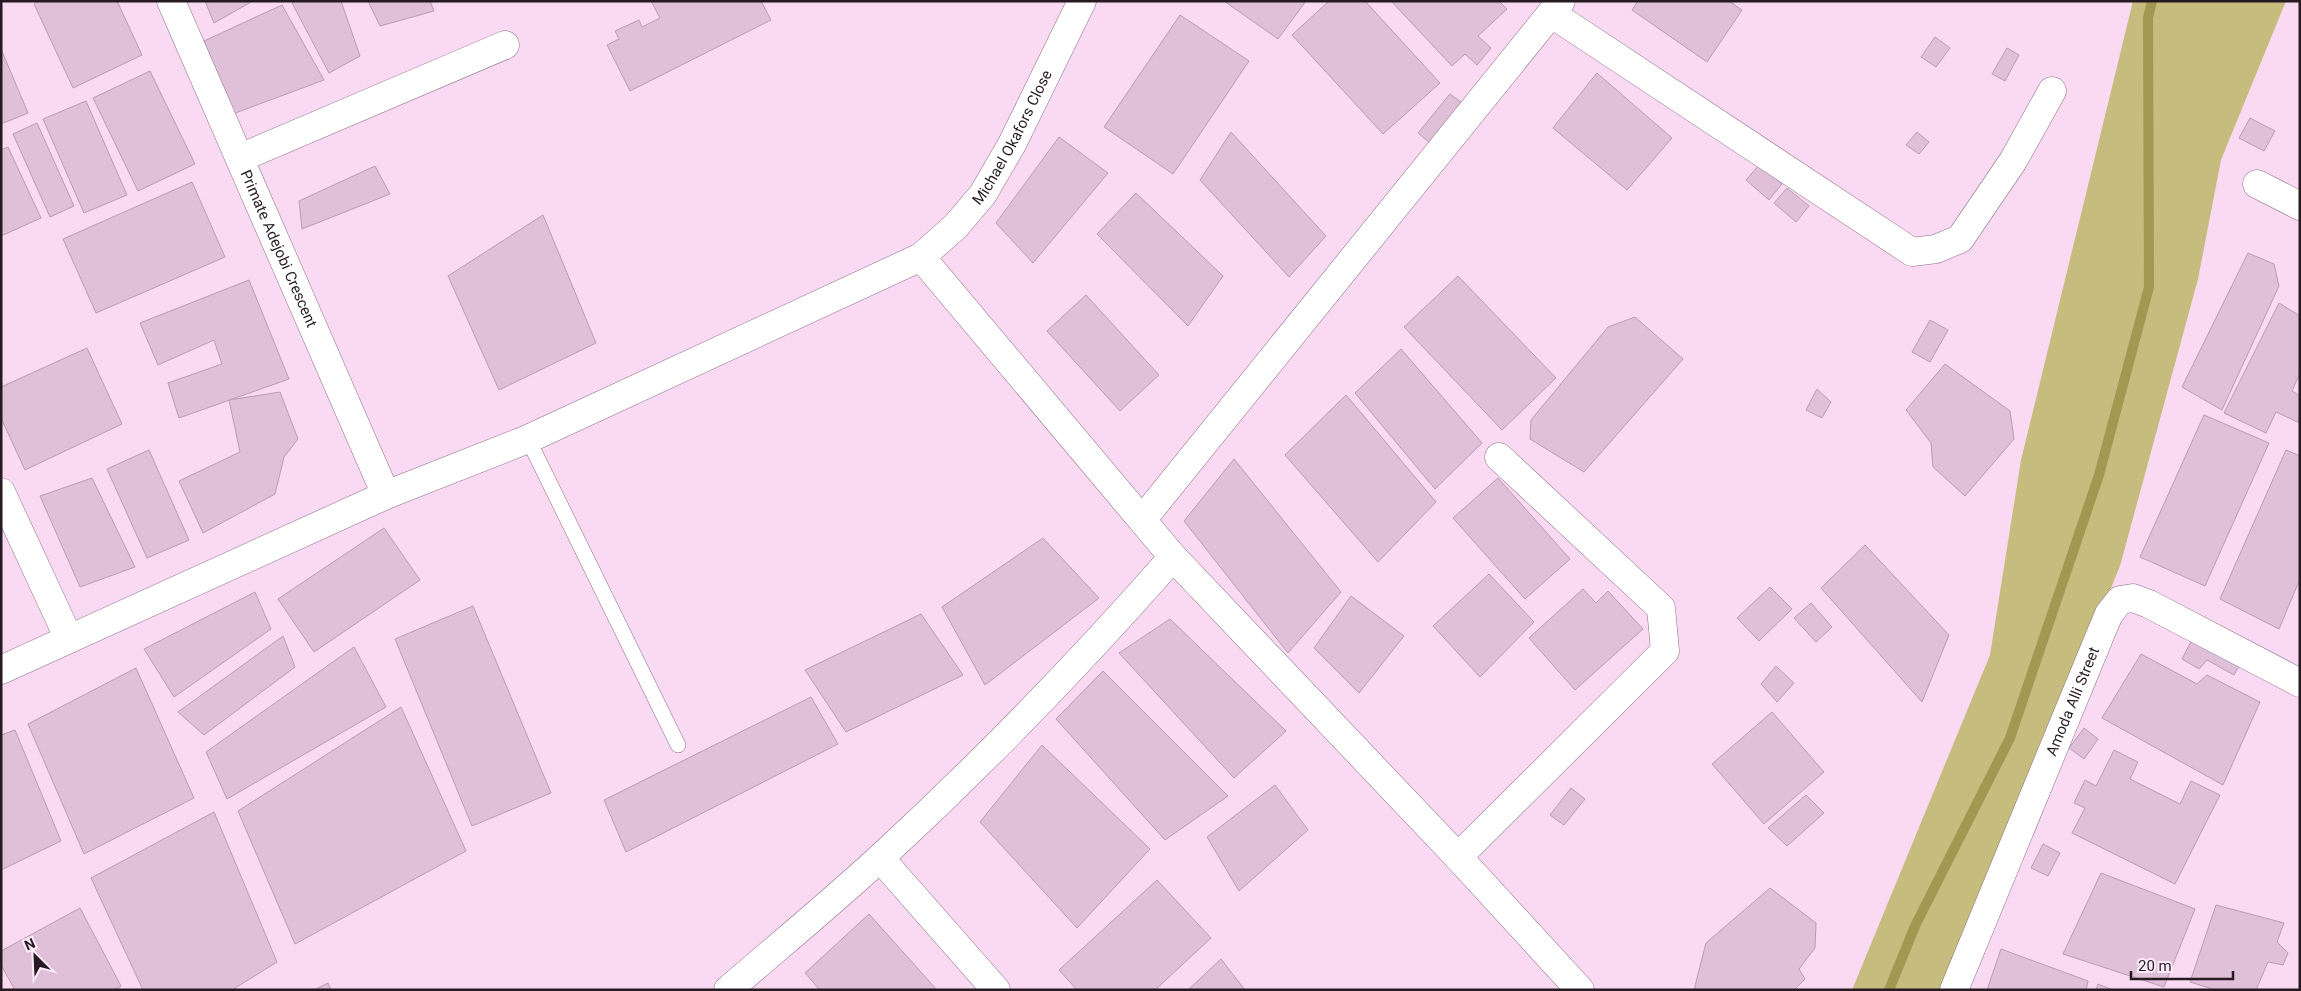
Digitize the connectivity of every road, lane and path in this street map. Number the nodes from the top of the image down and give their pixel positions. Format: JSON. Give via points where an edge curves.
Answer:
{"nodes":[{"id":1,"x":171,"y":1,"type":"edge"},
{"id":2,"x":1082,"y":1,"type":"edge"},
{"id":3,"x":1556,"y":7,"type":"edge"},
{"id":4,"x":505,"y":46,"type":"dead end"},
{"id":5,"x":2052,"y":92,"type":"dead end"},
{"id":6,"x":240,"y":158,"type":"junction"},
{"id":7,"x":2257,"y":184,"type":"dead end"},
{"id":8,"x":2300,"y":206,"type":"edge"},
{"id":9,"x":921,"y":257,"type":"junction"},
{"id":10,"x":528,"y":439,"type":"junction"},
{"id":11,"x":1498,"y":456,"type":"dead end"},
{"id":12,"x":1,"y":492,"type":"edge"},
{"id":13,"x":386,"y":495,"type":"junction"},
{"id":14,"x":1142,"y":520,"type":"junction"},
{"id":15,"x":1173,"y":557,"type":"junction"},
{"id":16,"x":69,"y":639,"type":"junction"},
{"id":17,"x":1,"y":670,"type":"edge"},
{"id":18,"x":2300,"y":683,"type":"edge"},
{"id":19,"x":678,"y":745,"type":"dead end"},
{"id":20,"x":1458,"y":857,"type":"junction"},
{"id":21,"x":880,"y":858,"type":"junction"},
{"id":22,"x":728,"y":990,"type":"edge"},
{"id":23,"x":996,"y":990,"type":"edge"},
{"id":24,"x":1580,"y":990,"type":"edge"},
{"id":25,"x":1954,"y":990,"type":"edge"}],
"edges":[{"from":1,"to":6,"type":"street","name":"Primate Adejobi Crescent"},
{"from":2,"to":9,"type":"street","name":"Michael Okafors Close","via":[[1012,144],[983,194],[956,226]]},
{"from":3,"to":5,"type":"street","via":[[1912,252],[1936,249],[1960,240],[2013,161]]},
{"from":3,"to":14,"type":"street"},
{"from":4,"to":6,"type":"street"},
{"from":6,"to":13,"type":"street","name":"Primate Adejobi Crescent"},
{"from":7,"to":8,"type":"street"},
{"from":9,"to":10,"type":"street","name":"Michael Okafors Close"},
{"from":9,"to":14,"type":"street"},
{"from":10,"to":13,"type":"street","name":"Michael Okafors Close"},
{"from":10,"to":19,"type":"lane"},
{"from":11,"to":20,"type":"street","via":[[1661,608],[1665,651]]},
{"from":12,"to":16,"type":"street"},
{"from":13,"to":16,"type":"street","name":"Michael Okafors Close"},
{"from":14,"to":15,"type":"street"},
{"from":15,"to":20,"type":"street"},
{"from":15,"to":21,"type":"street","via":[[1102,638]]},
{"from":16,"to":17,"type":"street","name":"Michael Okafors Close"},
{"from":18,"to":25,"type":"street","name":"Amoda Alli Street","via":[[2149,604],[2133,598],[2120,600],[2109,614]]},
{"from":20,"to":24,"type":"street"},
{"from":21,"to":22,"type":"street"},
{"from":21,"to":23,"type":"street"}]}
